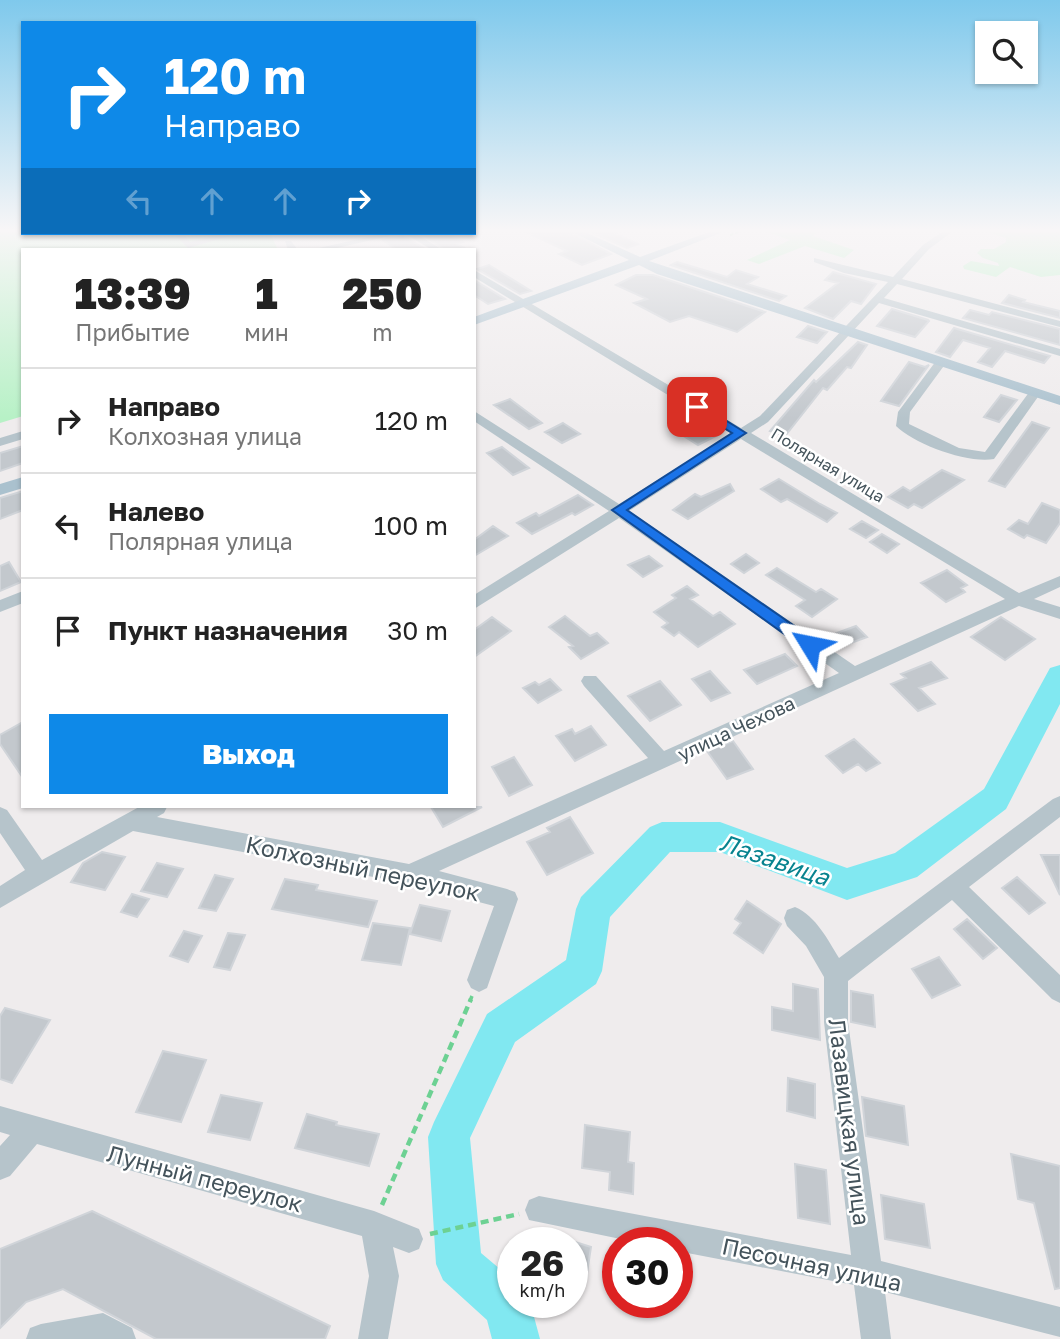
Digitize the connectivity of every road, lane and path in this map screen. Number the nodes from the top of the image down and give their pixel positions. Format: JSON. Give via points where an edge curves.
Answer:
{"nodes":[{"id":1,"x":510,"y":294,"type":"edge"},
{"id":2,"x":547,"y":294,"type":"edge"},
{"id":3,"x":739,"y":294,"type":"edge"},
{"id":4,"x":881,"y":294,"type":"edge"},
{"id":5,"x":949,"y":294,"type":"edge"},
{"id":6,"x":877,"y":299,"type":"junction"},
{"id":7,"x":524,"y":303,"type":"junction"},
{"id":8,"x":476,"y":320,"type":"edge"},
{"id":9,"x":1060,"y":324,"type":"edge"},
{"id":10,"x":847,"y":331,"type":"junction"},
{"id":11,"x":1060,"y":353,"type":"edge"},
{"id":12,"x":940,"y":363,"type":"junction"},
{"id":13,"x":1034,"y":394,"type":"junction"},
{"id":14,"x":1060,"y":401,"type":"edge"},
{"id":15,"x":476,"y":416,"type":"edge"},
{"id":16,"x":741,"y":433,"type":"junction"},
{"id":17,"x":21,"y":436,"type":"edge"},
{"id":18,"x":0,"y":442,"type":"edge"},
{"id":19,"x":21,"y":483,"type":"edge"},
{"id":20,"x":0,"y":490,"type":"edge"},
{"id":21,"x":618,"y":510,"type":"junction"},
{"id":22,"x":1060,"y":581,"type":"edge"},
{"id":23,"x":21,"y":598,"type":"edge"},
{"id":24,"x":1019,"y":600,"type":"junction"},
{"id":25,"x":476,"y":602,"type":"edge"},
{"id":26,"x":0,"y":606,"type":"edge"},
{"id":27,"x":1060,"y":613,"type":"edge"},
{"id":28,"x":853,"y":674,"type":"junction"},
{"id":29,"x":590,"y":681,"type":"dead end"},
{"id":30,"x":663,"y":762,"type":"junction"},
{"id":31,"x":1060,"y":805,"type":"edge"},
{"id":32,"x":155,"y":808,"type":"edge"},
{"id":33,"x":0,"y":816,"type":"edge"},
{"id":34,"x":134,"y":822,"type":"junction"},
{"id":35,"x":39,"y":873,"type":"junction"},
{"id":36,"x":410,"y":874,"type":"junction"},
{"id":37,"x":953,"y":886,"type":"junction"},
{"id":38,"x":0,"y":898,"type":"edge"},
{"id":39,"x":795,"y":918,"type":"dead end"},
{"id":40,"x":836,"y":975,"type":"junction"},
{"id":41,"x":479,"y":980,"type":"joint"},
{"id":42,"x":1060,"y":991,"type":"edge"},
{"id":43,"x":0,"y":1119,"type":"edge"},
{"id":44,"x":32,"y":1129,"type":"junction"},
{"id":45,"x":0,"y":1166,"type":"edge"},
{"id":46,"x":539,"y":1210,"type":"joint"},
{"id":47,"x":374,"y":1225,"type":"junction"},
{"id":48,"x":409,"y":1240,"type":"joint"},
{"id":49,"x":869,"y":1273,"type":"junction"},
{"id":50,"x":1060,"y":1322,"type":"edge"},
{"id":51,"x":41,"y":1339,"type":"edge"},
{"id":52,"x":121,"y":1339,"type":"edge"},
{"id":53,"x":373,"y":1339,"type":"edge"},
{"id":54,"x":876,"y":1339,"type":"edge"}],
"edges":[{"from":1,"to":7,"type":"street","name":"Полярная улица"},
{"from":2,"to":7,"type":"main road"},
{"from":3,"to":10,"type":"main road"},
{"from":4,"to":6,"type":"street"},
{"from":5,"to":9,"type":"street"},
{"from":6,"to":10,"type":"street"},
{"from":6,"to":11,"type":"street"},
{"from":7,"to":8,"type":"main road"},
{"from":7,"to":16,"type":"street","name":"Полярная улица"},
{"from":10,"to":12,"type":"main road"},
{"from":10,"to":16,"type":"street","via":[[764,419]]},
{"from":12,"to":13,"type":"main road"},
{"from":12,"to":13,"type":"street","via":[[904,412],[902,426],[941,446],[989,456]]},
{"from":13,"to":14,"type":"main road"},
{"from":15,"to":21,"type":"street"},
{"from":16,"to":21,"type":"street"},
{"from":16,"to":24,"type":"street","name":"Полярная улица"},
{"from":17,"to":18,"type":"street"},
{"from":19,"to":20,"type":"main road"},
{"from":21,"to":25,"type":"street"},
{"from":21,"to":28,"type":"street"},
{"from":22,"to":24,"type":"street","name":"улица Чехова"},
{"from":23,"to":26,"type":"street"},
{"from":24,"to":27,"type":"street","name":"Полярная улица"},
{"from":24,"to":28,"type":"street","name":"улица Чехова"},
{"from":28,"to":30,"type":"street","name":"улица Чехова"},
{"from":29,"to":30,"type":"street"},
{"from":30,"to":36,"type":"street","name":"улица Чехова"},
{"from":31,"to":37,"type":"street"},
{"from":32,"to":34,"type":"street"},
{"from":33,"to":35,"type":"street"},
{"from":34,"to":35,"type":"street"},
{"from":34,"to":36,"type":"street","name":"Колхозный переулок"},
{"from":35,"to":38,"type":"street"},
{"from":36,"to":41,"type":"street","name":"Колхозный переулок","via":[[507,899]]},
{"from":37,"to":40,"type":"street"},
{"from":37,"to":42,"type":"street"},
{"from":39,"to":40,"type":"street","via":[[814,938]]},
{"from":40,"to":49,"type":"street","name":"Лазавицкая улица","via":[[836,1022]]},
{"from":41,"to":47,"type":"path"},
{"from":43,"to":44,"type":"street","name":"Лунный переулок"},
{"from":44,"to":45,"type":"street"},
{"from":44,"to":47,"type":"street","name":"Лунный переулок"},
{"from":46,"to":48,"type":"path","via":[[479,1220]]},
{"from":46,"to":49,"type":"street","name":"Песочная улица"},
{"from":47,"to":48,"type":"street","name":"Лунный переулок"},
{"from":47,"to":53,"type":"street","via":[[384,1276]]},
{"from":49,"to":50,"type":"street","name":"Песочная улица"},
{"from":49,"to":54,"type":"street","name":"Лазавицкая улица"},
{"from":51,"to":52,"type":"street","via":[[103,1328]]}]}
